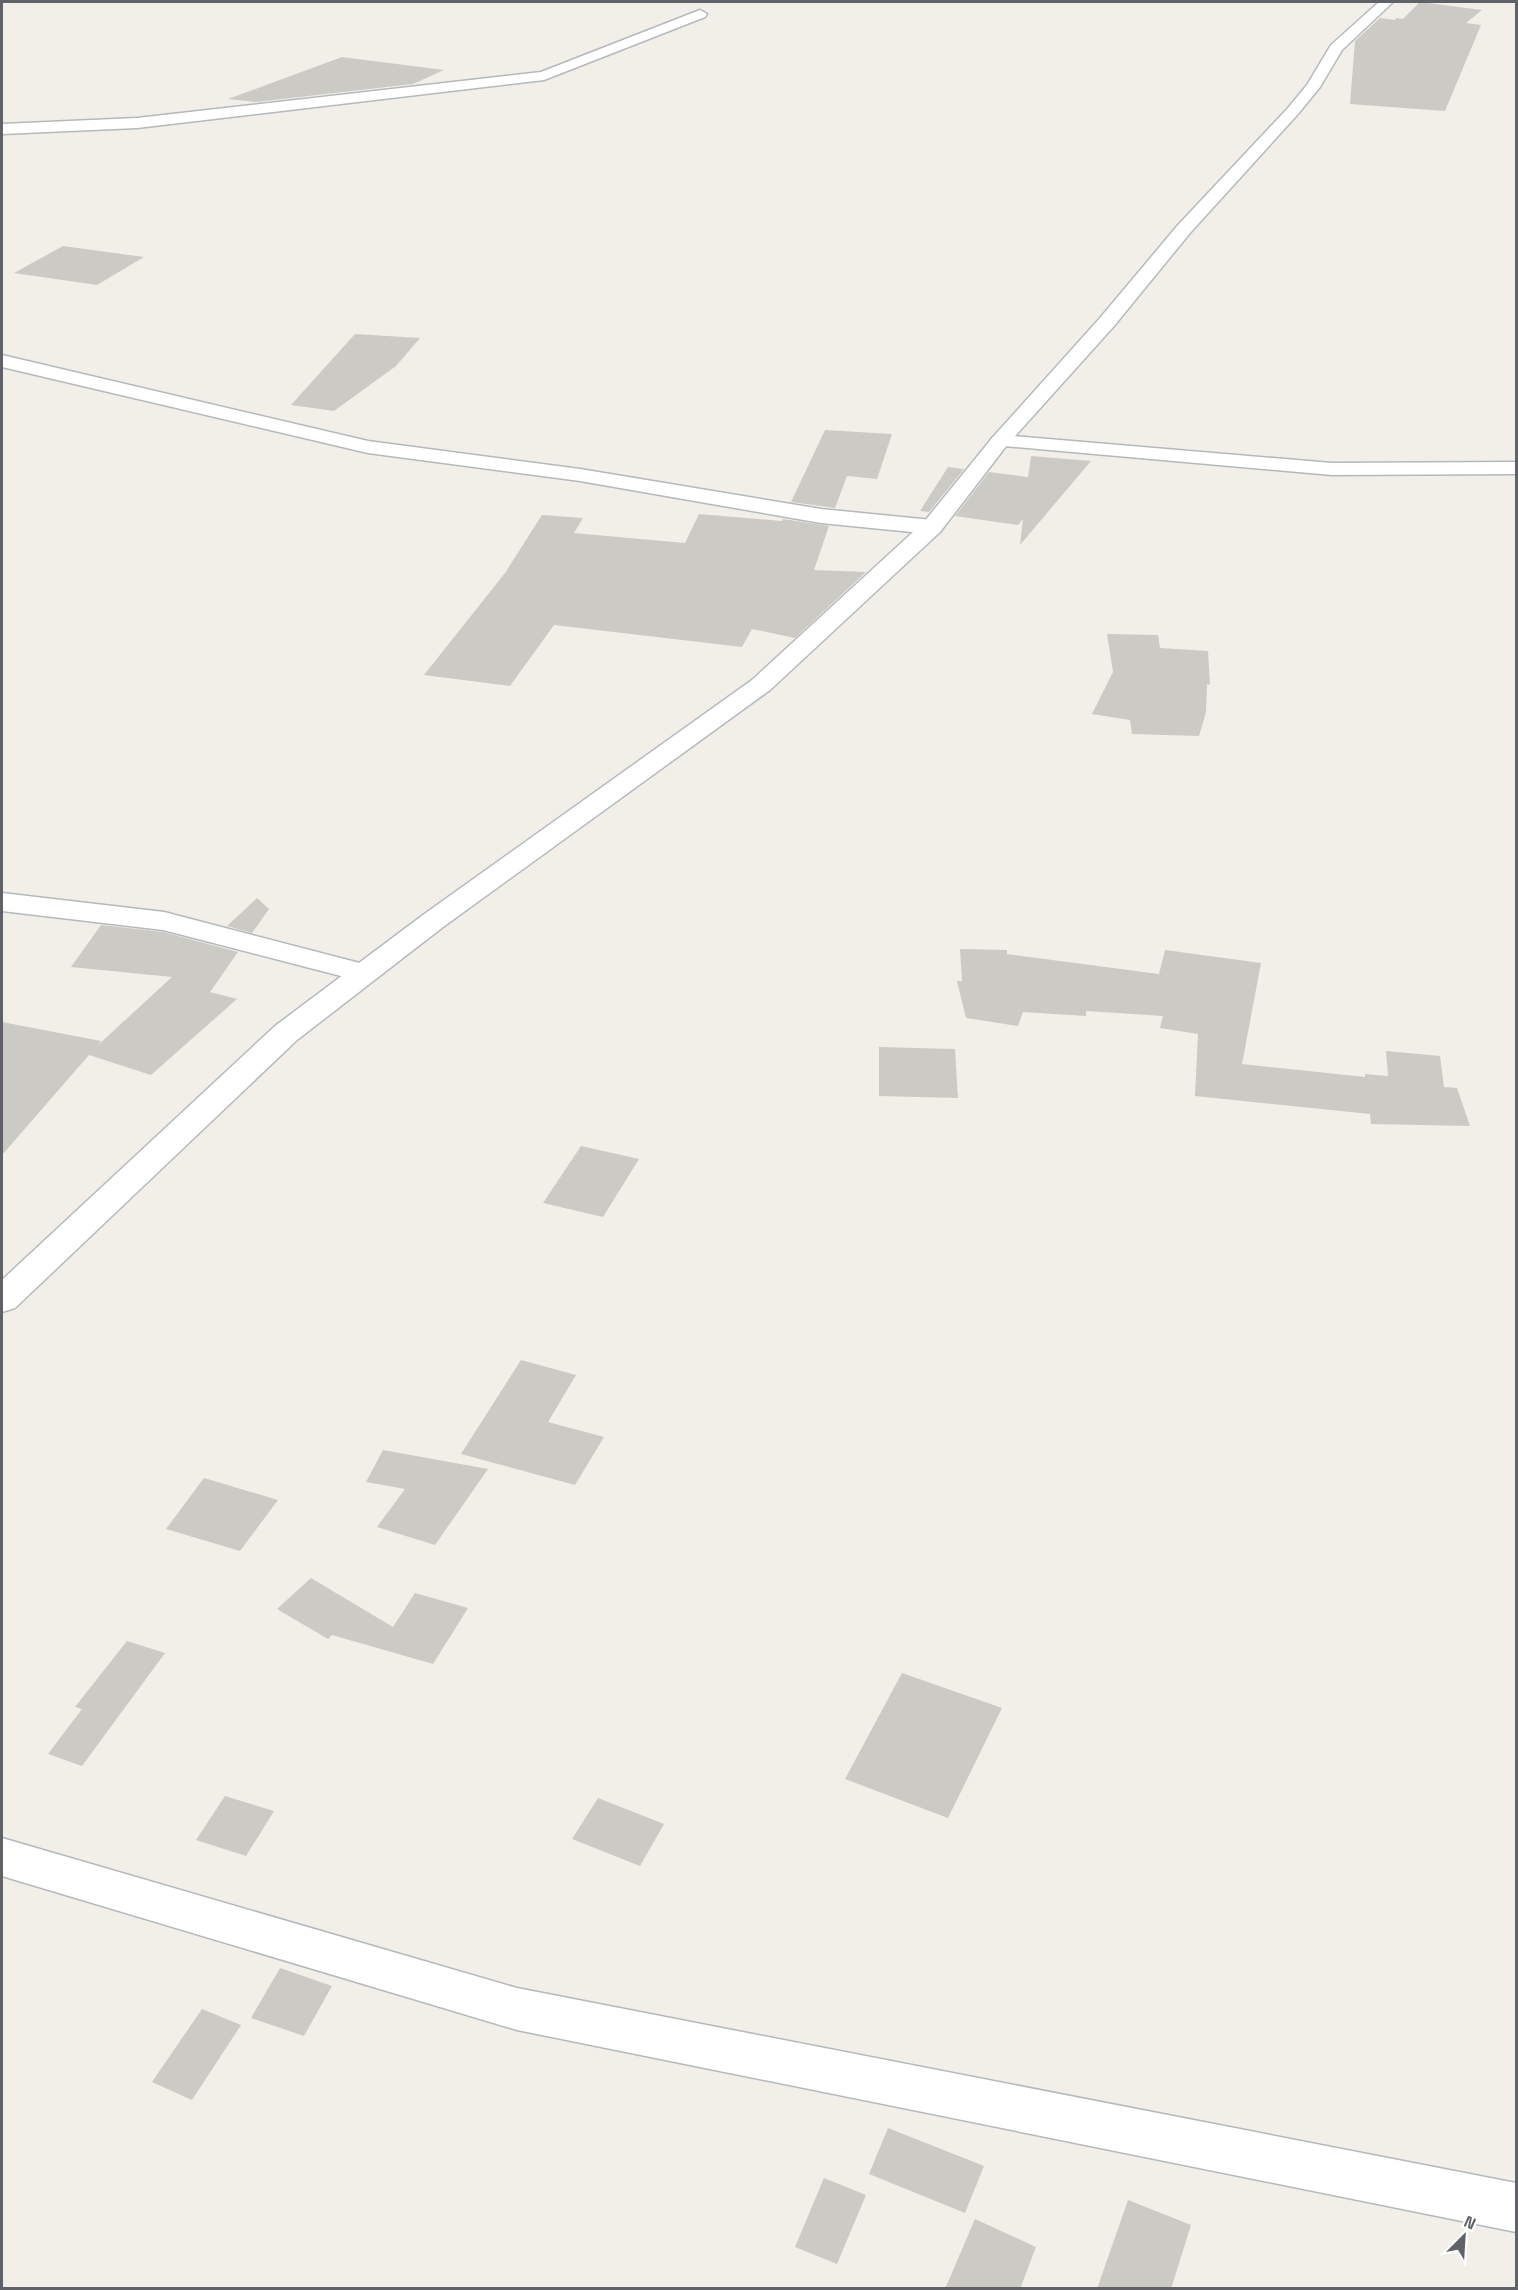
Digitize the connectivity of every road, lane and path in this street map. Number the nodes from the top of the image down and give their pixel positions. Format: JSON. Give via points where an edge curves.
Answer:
{"nodes":[{"id":1,"x":1386,"y":2,"type":"edge"},
{"id":2,"x":700,"y":14,"type":"dead end"},
{"id":3,"x":2,"y":129,"type":"edge"},
{"id":4,"x":2,"y":361,"type":"edge"},
{"id":5,"x":1000,"y":441,"type":"junction"},
{"id":6,"x":1516,"y":468,"type":"edge"},
{"id":7,"x":932,"y":527,"type":"junction"},
{"id":8,"x":2,"y":902,"type":"edge"},
{"id":9,"x":364,"y":974,"type":"junction"},
{"id":10,"x":2,"y":1300,"type":"edge"},
{"id":11,"x":2,"y":1857,"type":"edge"},
{"id":12,"x":1516,"y":2208,"type":"edge"}],
"edges":[{"from":1,"to":5,"type":"street","via":[[1336,48],[1293,111],[1184,229]]},
{"from":2,"to":3,"type":"street","via":[[544,76],[137,123]]},
{"from":4,"to":7,"type":"street","via":[[368,447],[580,475],[821,516]]},
{"from":5,"to":6,"type":"street","via":[[1332,469]]},
{"from":5,"to":7,"type":"street"},
{"from":7,"to":9,"type":"street","via":[[761,685]]},
{"from":8,"to":9,"type":"street","via":[[164,921]]},
{"from":9,"to":10,"type":"street","via":[[286,1034]]},
{"from":11,"to":12,"type":"street","via":[[517,2009]]}]}
